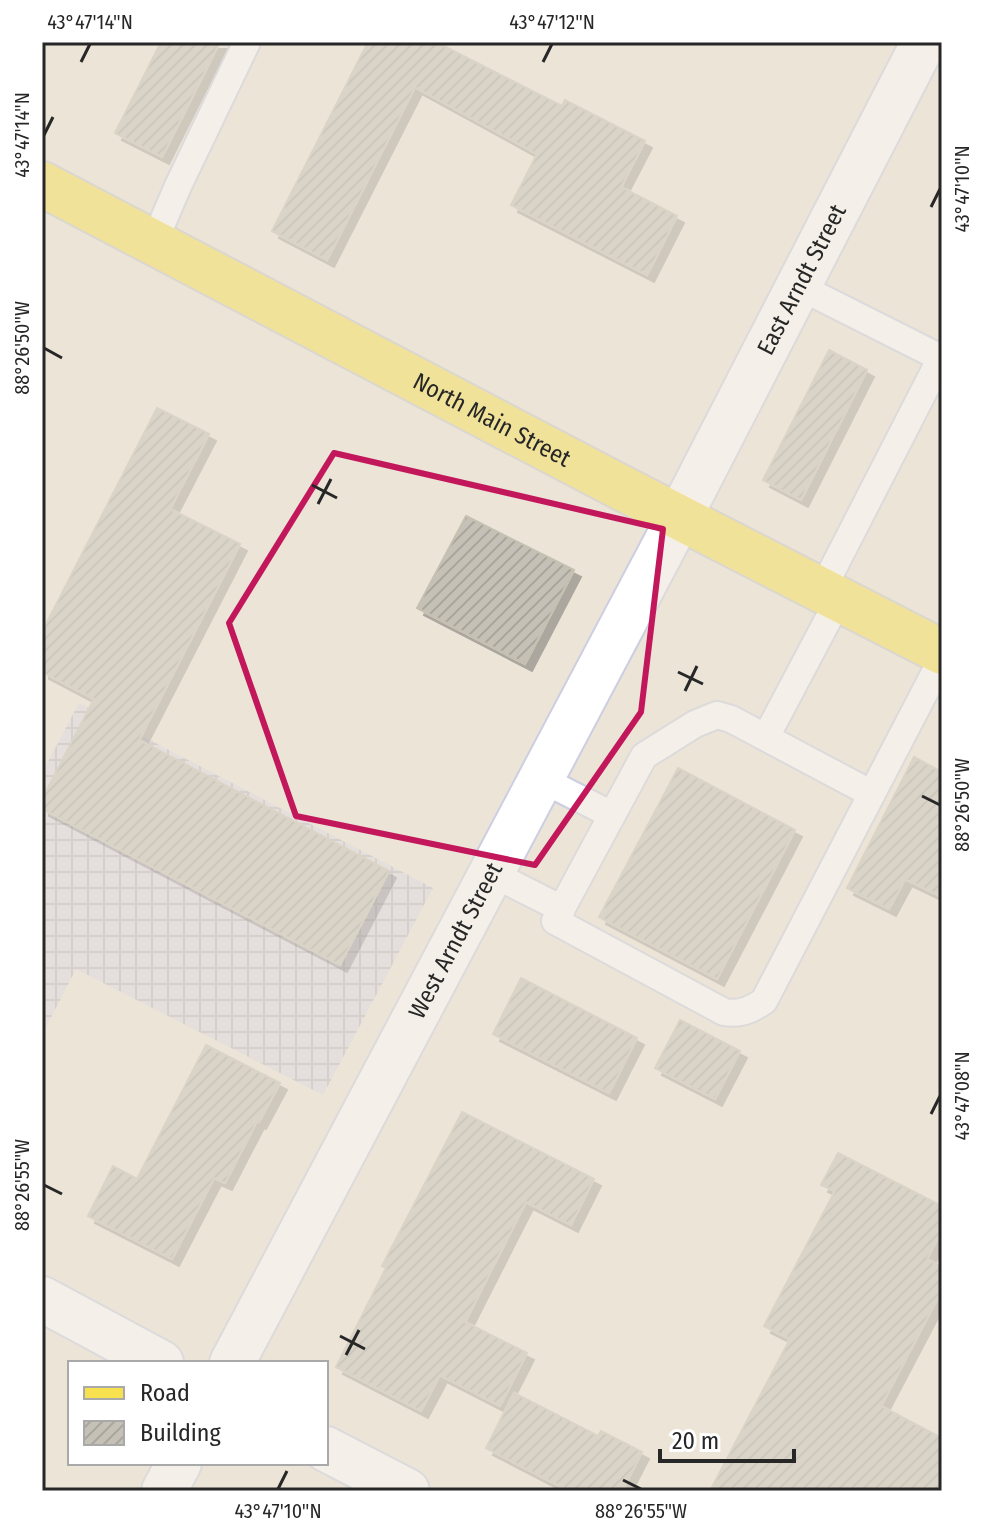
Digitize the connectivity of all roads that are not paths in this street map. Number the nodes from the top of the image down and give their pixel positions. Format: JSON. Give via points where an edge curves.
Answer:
{"nodes":[{"id":1,"x":247,"y":42,"type":"edge"},
{"id":2,"x":924,"y":42,"type":"edge"},
{"id":3,"x":42,"y":184,"type":"edge"},
{"id":4,"x":154,"y":242,"type":"junction"},
{"id":5,"x":798,"y":286,"type":"junction"},
{"id":6,"x":679,"y":518,"type":"junction"},
{"id":7,"x":830,"y":594,"type":"junction"},
{"id":8,"x":942,"y":652,"type":"edge"},
{"id":9,"x":942,"y":659,"type":"edge"},
{"id":10,"x":766,"y":737,"type":"junction"},
{"id":11,"x":541,"y":779,"type":"junction"},
{"id":12,"x":872,"y":794,"type":"junction"},
{"id":13,"x":612,"y":815,"type":"junction"},
{"id":14,"x":491,"y":873,"type":"junction"},
{"id":15,"x":558,"y":915,"type":"junction"},
{"id":16,"x":42,"y":1299,"type":"edge"},
{"id":17,"x":157,"y":1361,"type":"edge"},
{"id":18,"x":233,"y":1361,"type":"edge"},
{"id":19,"x":328,"y":1450,"type":"edge"},
{"id":20,"x":178,"y":1465,"type":"edge"},
{"id":21,"x":164,"y":1491,"type":"edge"},
{"id":22,"x":407,"y":1491,"type":"edge"}],
"edges":[{"from":1,"to":4,"type":"lane"},
{"from":2,"to":5,"type":"street","name":"East Arndt Street"},
{"from":3,"to":4,"type":"main road","name":"North Main Street"},
{"from":4,"to":6,"type":"main road","name":"North Main Street"},
{"from":5,"to":6,"type":"street","name":"East Arndt Street"},
{"from":5,"to":7,"type":"lane","via":[[941,358]]},
{"from":6,"to":7,"type":"main road","name":"North Main Street"},
{"from":6,"to":11,"type":"street","name":"West Arndt Street"},
{"from":7,"to":8,"type":"main road","name":"North Main Street"},
{"from":7,"to":10,"type":"lane"},
{"from":9,"to":12,"type":"lane"},
{"from":10,"to":12,"type":"lane"},
{"from":10,"to":13,"type":"lane","via":[[717,715],[695,724],[644,756]]},
{"from":11,"to":13,"type":"lane"},
{"from":11,"to":14,"type":"street","name":"West Arndt Street"},
{"from":12,"to":15,"type":"lane","via":[[764,1001],[747,1011],[724,1012]]},
{"from":13,"to":15,"type":"lane"},
{"from":14,"to":15,"type":"lane"},
{"from":14,"to":18,"type":"street","name":"West Arndt Street"},
{"from":16,"to":17,"type":"street"},
{"from":19,"to":22,"type":"street"},
{"from":20,"to":21,"type":"street"}]}
